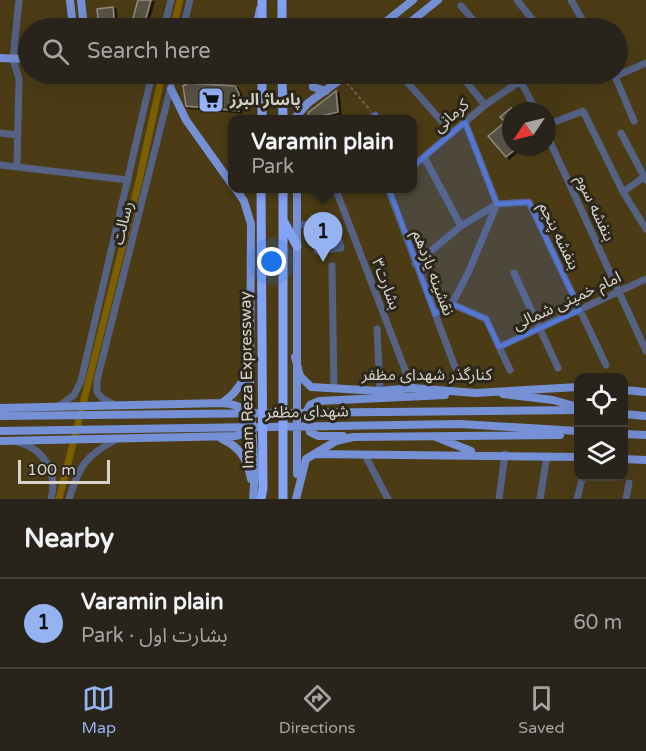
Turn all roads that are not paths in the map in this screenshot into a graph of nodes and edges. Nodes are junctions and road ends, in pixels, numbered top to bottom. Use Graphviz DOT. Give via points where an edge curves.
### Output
graph roads {
  1 [pos="19,0"];
  2 [pos="70,0"];
  3 [pos="81,0"];
  4 [pos="171,0"];
  5 [pos="190,0"];
  6 [pos="262,0"];
  7 [pos="282,0"];
  8 [pos="413,0"];
  9 [pos="438,0"];
  10 [pos="517,0"];
  11 [pos="571,0"];
  12 [pos="461,6"];
  13 [pos="72,18"];
  14 [pos="83,18"];
  15 [pos="166,18"];
  16 [pos="186,18"];
  17 [pos="258,18"];
  18 [pos="262,18"];
  19 [pos="282,18"];
  20 [pos="390,18"];
  21 [pos="416,18"];
  22 [pos="471,18"];
  23 [pos="531,18"];
  24 [pos="581,18"];
  25 [pos="0,58"];
  26 [pos="14,58"];
  27 [pos="18,58"];
  28 [pos="646,63"];
  29 [pos="628,70"];
  30 [pos="18,75"];
  31 [pos="19,84"];
  32 [pos="150,84"];
  33 [pos="172,84"];
  34 [pos="260,84"];
  35 [pos="285,84"];
  36 [pos="313,84"];
  37 [pos="334,84"];
  38 [pos="409,84"];
  39 [pos="468,84"];
  40 [pos="510,84"];
  41 [pos="522,84"];
  42 [pos="619,84"];
  43 [pos="171,89"];
  44 [pos="326,91"];
  45 [pos="532,102"];
  46 [pos="308,104"];
  47 [pos="485,105"];
  48 [pos="262,115"];
  49 [pos="283,115"];
  50 [pos="298,115"];
  51 [pos="304,115"];
  52 [pos="634,121"];
  53 [pos="465,122"];
  54 [pos="556,122"];
  55 [pos="0,133"];
  56 [pos="452,133"];
  57 [pos="621,133"];
  58 [pos="17,135"];
  59 [pos="556,155"];
  60 [pos="424,157"];
  61 [pos="417,163"];
  62 [pos="0,165"];
  63 [pos="17,166"];
  64 [pos="645,178"];
  65 [pos="228,179"];
  66 [pos="128,180"];
  67 [pos="623,192"];
  68 [pos="238,193"];
  69 [pos="261,193"];
  70 [pos="282,193"];
  71 [pos="297,193"];
  72 [pos="337,193"];
  73 [pos="389,193"];
  74 [pos="497,204"];
  75 [pos="283,221"];
  76 [pos="298,225"];
  77 [pos="313,225"];
  78 [pos="461,226"];
  79 [pos="646,229"];
  80 [pos="297,246"];
  81 [pos="415,264"];
  82 [pos="333,266"];
  83 [pos="514,273"];
  84 [pos="646,279"];
  85 [pos="619,292"];
  86 [pos="452,304"];
  87 [pos="580,310"];
  88 [pos="435,314"];
  89 [pos="377,329"];
  90 [pos="539,329"];
  91 [pos="644,339"];
  92 [pos="499,347"];
  93 [pos="646,351"];
  94 [pos="295,357"];
  95 [pos="606,365"];
  96 [pos="455,367"];
  97 [pos="558,368"];
  98 [pos="510,370"];
  99 [pos="250,371"];
  100 [pos="574,387"];
  101 [pos="412,388"];
  102 [pos="334,389"];
  103 [pos="628,390"];
  104 [pos="380,391"];
  105 [pos="646,392"];
  106 [pos="471,393"];
  107 [pos="222,403"];
  108 [pos="115,405"];
  109 [pos="0,408"];
  110 [pos="574,408"];
  111 [pos="574,409"];
  112 [pos="63,410"];
  113 [pos="628,414"];
  114 [pos="0,416"];
  115 [pos="646,416"];
  116 [pos="0,430"];
  117 [pos="574,433"];
  118 [pos="574,433"];
  119 [pos="628,434"];
  120 [pos="646,435"];
  121 [pos="353,436"];
  122 [pos="432,436"];
  123 [pos="219,437"];
  124 [pos="119,438"];
  125 [pos="0,441"];
  126 [pos="12,441"];
  127 [pos="313,454"];
  128 [pos="479,454"];
  129 [pos="505,454"];
  130 [pos="365,455"];
  131 [pos="547,456"];
  132 [pos="574,457"];
  133 [pos="628,459"];
  134 [pos="646,460"];
  135 [pos="582,481"];
  136 [pos="629,483"];
  137 [pos="297,487"];
  138 [pos="256,497"];
  139 [pos="51,499"];
  140 [pos="69,499"];
  141 [pos="283,499"];
  142 [pos="296,499"];
  143 [pos="388,499"];
  144 [pos="499,499"];
  145 [pos="540,499"];
  146 [pos="578,499"];
  147 [pos="626,499"];
  1 -- 26 [label="street"];
  2 -- 13 [label="main road"];
  3 -- 14 [label="main road"];
  4 -- 15 [label="street"];
  5 -- 16 [label="street"];
  6 -- 17 [label="main road"];
  6 -- 18 [label="highway"];
  7 -- 19 [label="highway"];
  8 -- 20 [label="main road"];
  9 -- 21 [label="main road"];
  10 -- 23 [label="street"];
  11 -- 24 [label="street"];
  12 -- 22 [label="street"];
  25 -- 26 [label="main road"];
  26 -- 27 [label="main road"];
  26 -- 30 [label="street"];
  28 -- 29 [label="street, کرمانی"];
  31 -- 58 [label="street"];
  32 -- 66 [label="street, رسالت"];
  33 -- 43 [label="street, رسالت"];
  34 -- 48 [label="highway"];
  35 -- 49 [label="highway"];
  36 -- 44 [label="main road"];
  37 -- 44 [label="main road"];
  38 -- 56 [label="street"];
  39 -- 47 [label="street"];
  40 -- 47 [label="street, کرمانی"];
  41 -- 45 [label="street"];
  42 -- 52 [label="street"];
  43 -- 65 [label="main road" via="186,120"];
  43 -- 108 [label="street, رسالت" via="98,380 97,392"];
  44 -- 46 [label="main road"];
  46 -- 50 [label="main road"];
  46 -- 51 [label="main road"];
  47 -- 53 [label="street, کرمانی"];
  53 -- 56 [label="street, کرمانی"];
  53 -- 74 [label="street"];
  54 -- 67 [label="street" via="583,111"];
  55 -- 58 [label="street"];
  56 -- 60 [label="street, کرمانی"];
  57 -- 64 [label="street"];
  58 -- 63 [label="street"];
  59 -- 85 [label="street, بنفشه سوم"];
  60 -- 61 [label="street, کرمانی"];
  60 -- 78 [label="street"];
  62 -- 63 [label="street, رسالت"];
  63 -- 66 [label="street, رسالت"];
  64 -- 67 [label="street"];
  66 -- 112 [label="street, رسالت" via="81,381"];
  67 -- 79 [label="street"];
  68 -- 99 [label="main road" via="251,225"];
  69 -- 138 [label="highway, Imam Reza Expressway"];
  70 -- 75 [label="highway"];
  71 -- 76 [label="main road"];
  72 -- 101 [label="street, بشارت۳"];
  73 -- 81 [label="street, نقشینه یازدهم"];
  74 -- 78 [label="street"];
  74 -- 86 [label="street"];
  74 -- 87 [label="street, بنفشه پنجم" via="529,202"];
  75 -- 80 [label="highway"];
  75 -- 141 [label="highway"];
  76 -- 77 [label="street"];
  76 -- 80 [label="main road"];
  77 -- 77 [label="street" via="335,223 341,248 317,251"];
  78 -- 81 [label="street"];
  80 -- 94 [label="main road"];
  81 -- 88 [label="street, نقشینه یازدهم"];
  82 -- 102 [label="street"];
  83 -- 90 [label="street"];
  84 -- 85 [label="street, امام خمینی شمالی"];
  85 -- 87 [label="street, امام خمینی شمالی"];
  85 -- 91 [label="street, بنفشه سوم"];
  86 -- 88 [label="street"];
  86 -- 92 [label="street" via="486,319"];
  87 -- 90 [label="street, امام خمینی شمالی"];
  87 -- 95 [label="street"];
  88 -- 96 [label="street, نقشینه یازدهم"];
  89 -- 104 [label="street"];
  90 -- 92 [label="street, امام خمینی شمالی"];
  90 -- 97 [label="street"];
  91 -- 93 [label="street, بنفشه سوم"];
  92 -- 98 [label="street"];
  94 -- 102 [label="main road, کنارگذر شهدای مظفر" via="303,381 311,387"];
  94 -- 137 [label="main road"];
  99 -- 107 [label="main road" via="234,394"];
  99 -- 138 [label="main road"];
  100 -- 106 [label="main road, کنارگذر شهدای مظفر"];
  101 -- 104 [label="main road, کنارگذر شهدای مظفر"];
  101 -- 106 [label="main road, کنارگذر شهدای مظفر"];
  102 -- 104 [label="main road, کنارگذر شهدای مظفر"];
  103 -- 105 [label="main road"];
  106 -- 110 [label="main road" via="514,395"];
  106 -- 121 [label="main road" via="319,401 304,414 310,432 318,436"];
  107 -- 108 [label="main road"];
  107 -- 123 [label="main road" via="244,408 249,427 246,433"];
  108 -- 112 [label="main road"];
  109 -- 112 [label="main road"];
  111 -- 112 [label="main road, شهدای مظفر" via="93,416"];
  112 -- 114 [label="main road, شهدای مظفر"];
  113 -- 115 [label="main road"];
  116 -- 117 [label="main road, شهدای مظفر" via="460,424"];
  118 -- 122 [label="main road"];
  119 -- 120 [label="main road"];
  121 -- 122 [label="main road"];
  121 -- 127 [label="main road"];
  122 -- 128 [label="main road"];
  123 -- 124 [label="main road"];
  123 -- 138 [label="main road" via="238,447 245,457"];
  124 -- 126 [label="main road"];
  124 -- 140 [label="street" via="83,462"];
  125 -- 126 [label="main road"];
  126 -- 139 [label="street" via="38,451 50,467"];
  127 -- 130 [label="main road"];
  127 -- 137 [label="main road" via="306,459"];
  128 -- 129 [label="main road"];
  128 -- 130 [label="main road"];
  129 -- 131 [label="main road"];
  129 -- 144 [label="street"];
  130 -- 143 [label="street"];
  131 -- 132 [label="main road"];
  131 -- 145 [label="street"];
  133 -- 134 [label="main road"];
  135 -- 146 [label="street"];
  136 -- 147 [label="street"];
  137 -- 142 [label="main road"];
}
